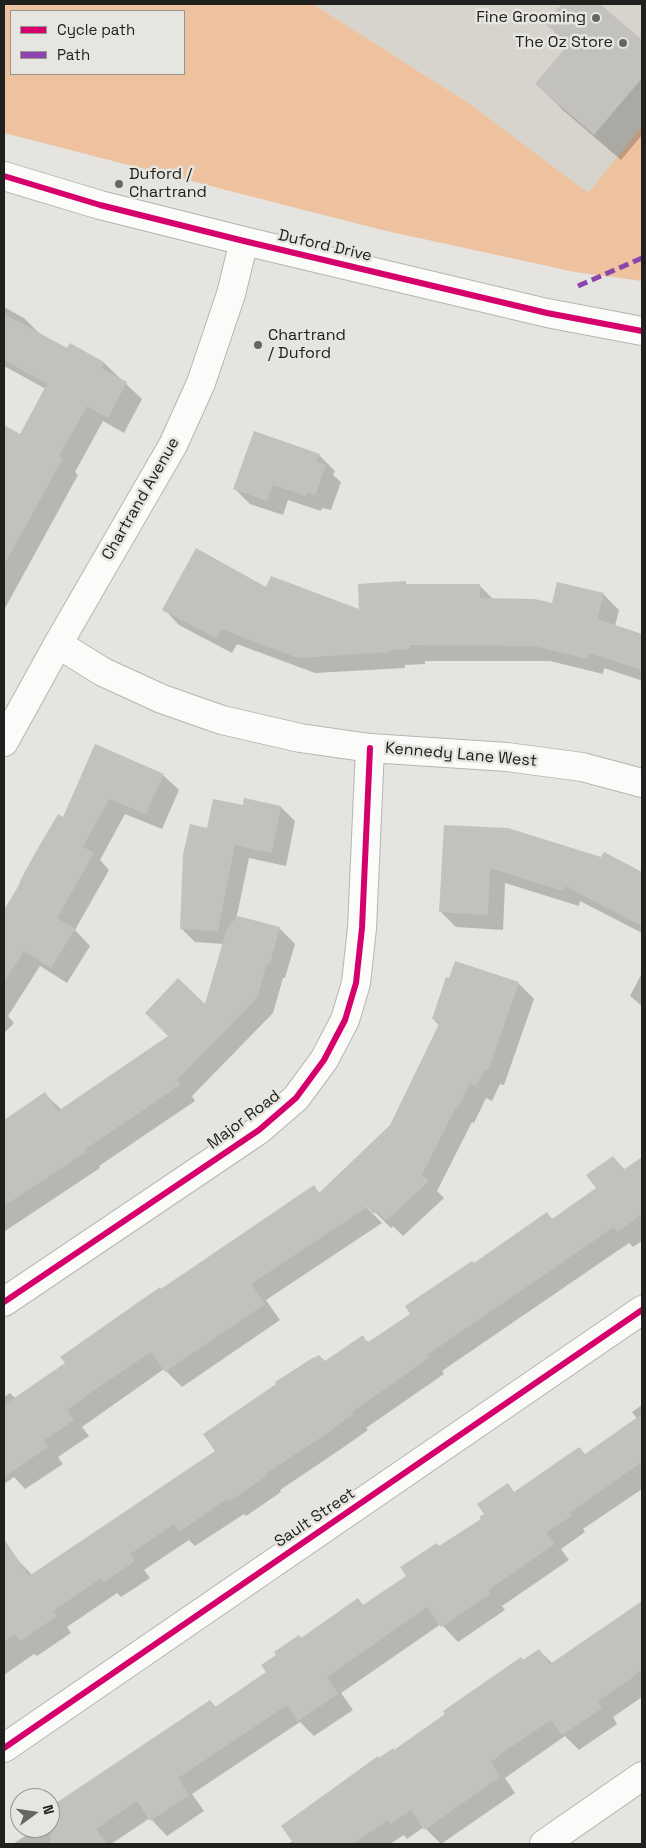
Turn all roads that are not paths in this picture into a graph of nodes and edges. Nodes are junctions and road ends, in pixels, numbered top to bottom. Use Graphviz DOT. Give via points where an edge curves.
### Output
graph roads {
  1 [pos="4,176"];
  2 [pos="244,241"];
  3 [pos="642,331"];
  4 [pos="58,644"];
  5 [pos="4,742"];
  6 [pos="370,748"];
  7 [pos="642,783"];
  8 [pos="4,1302"];
  9 [pos="642,1310"];
  10 [pos="4,1748"];
  11 [pos="642,1776"];
  12 [pos="544,1844"];
  1 -- 2 [label="street, Duford Drive" via="100,205"];
  2 -- 3 [label="street, Duford Drive" via="547,313"];
  2 -- 4 [label="street, Chartrand Avenue" via="231,294 201,384 174,445"];
  4 -- 5 [label="street, Chartrand Avenue"];
  4 -- 6 [label="street, Kennedy Lane West" via="103,672 162,699 222,720 300,738"];
  6 -- 7 [label="street, Kennedy Lane West" via="507,757 582,767"];
  6 -- 8 [label="street, Major Road" via="362,928 356,983 345,1020 324,1060 296,1098 259,1130"];
  9 -- 10 [label="street, Sault Street"];
  11 -- 12 [label="street"];
}
